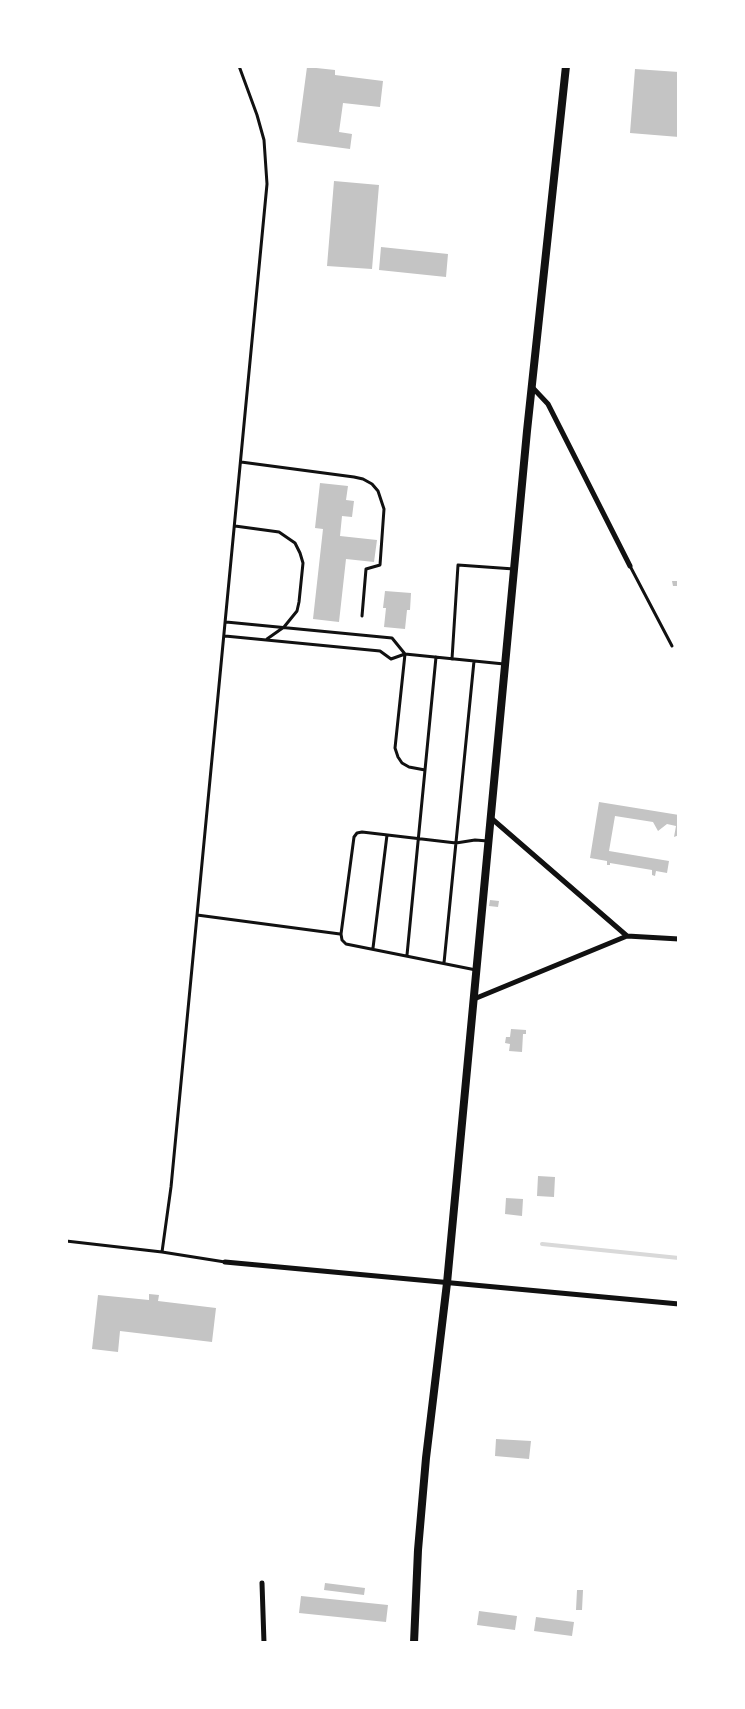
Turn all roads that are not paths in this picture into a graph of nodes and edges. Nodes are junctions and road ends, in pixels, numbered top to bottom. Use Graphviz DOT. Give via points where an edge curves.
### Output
graph roads {
  1 [pos="239,66"];
  2 [pos="566,66"];
  3 [pos="532,387"];
  4 [pos="241,462"];
  5 [pos="235,526"];
  6 [pos="630,566"];
  7 [pos="514,569"];
  8 [pos="362,616"];
  9 [pos="226,622"];
  10 [pos="284,627"];
  11 [pos="225,636"];
  12 [pos="266,640"];
  13 [pos="672,646"];
  14 [pos="405,654"];
  15 [pos="436,657"];
  16 [pos="452,659"];
  17 [pos="474,661"];
  18 [pos="505,664"];
  19 [pos="425,770"];
  20 [pos="491,818"];
  21 [pos="387,835"];
  22 [pos="418,838"];
  23 [pos="488,841"];
  24 [pos="456,843"];
  25 [pos="197,915"];
  26 [pos="340,934"];
  27 [pos="627,936"];
  28 [pos="679,939"];
  29 [pos="373,948"];
  30 [pos="407,955"];
  31 [pos="444,963"];
  32 [pos="476,970"];
  33 [pos="474,999"];
  34 [pos="66,1241"];
  35 [pos="162,1252"];
  36 [pos="224,1262"];
  37 [pos="446,1283"];
  38 [pos="679,1304"];
  39 [pos="262,1583"];
  40 [pos="264,1643"];
  41 [pos="414,1643"];
  1 -- 4 [label="lane" via="264,140 267,184"];
  2 -- 3 [label="street"];
  3 -- 6 [label="street" via="548,404"];
  3 -- 7 [label="street"];
  4 -- 5 [label="lane"];
  4 -- 8 [label="lane" via="354,477 372,484 378,491 384,509 380,565 366,569"];
  5 -- 9 [label="lane"];
  5 -- 10 [label="lane" via="279,532 294,543 300,553 303,563 299,602 297,611"];
  6 -- 13 [label="lane"];
  7 -- 16 [label="lane" via="458,565"];
  7 -- 18 [label="street"];
  9 -- 10 [label="lane"];
  9 -- 11 [label="lane"];
  10 -- 12 [label="lane"];
  10 -- 14 [label="lane" via="392,638"];
  11 -- 12 [label="lane"];
  11 -- 25 [label="lane"];
  12 -- 14 [label="lane" via="380,650 391,659"];
  14 -- 15 [label="lane"];
  14 -- 19 [label="lane" via="395,748 402,763"];
  15 -- 16 [label="lane"];
  15 -- 19 [label="lane"];
  16 -- 17 [label="lane"];
  17 -- 18 [label="lane"];
  17 -- 24 [label="lane"];
  18 -- 20 [label="street"];
  19 -- 22 [label="lane"];
  20 -- 23 [label="street"];
  20 -- 27 [label="street"];
  21 -- 22 [label="lane"];
  21 -- 26 [label="lane" via="362,832 354,837"];
  21 -- 29 [label="lane"];
  22 -- 24 [label="lane"];
  22 -- 30 [label="lane"];
  23 -- 24 [label="lane"];
  23 -- 32 [label="street"];
  24 -- 31 [label="lane"];
  25 -- 26 [label="lane"];
  25 -- 35 [label="lane"];
  26 -- 29 [label="lane" via="346,944"];
  27 -- 28 [label="street"];
  27 -- 33 [label="street"];
  29 -- 30 [label="lane"];
  30 -- 31 [label="lane"];
  31 -- 32 [label="lane"];
  32 -- 33 [label="street"];
  33 -- 37 [label="street"];
  34 -- 35 [label="lane"];
  35 -- 36 [label="lane"];
  36 -- 37 [label="street"];
  37 -- 38 [label="street"];
  37 -- 41 [label="street" via="426,1458"];
  39 -- 40 [label="street"];
}
